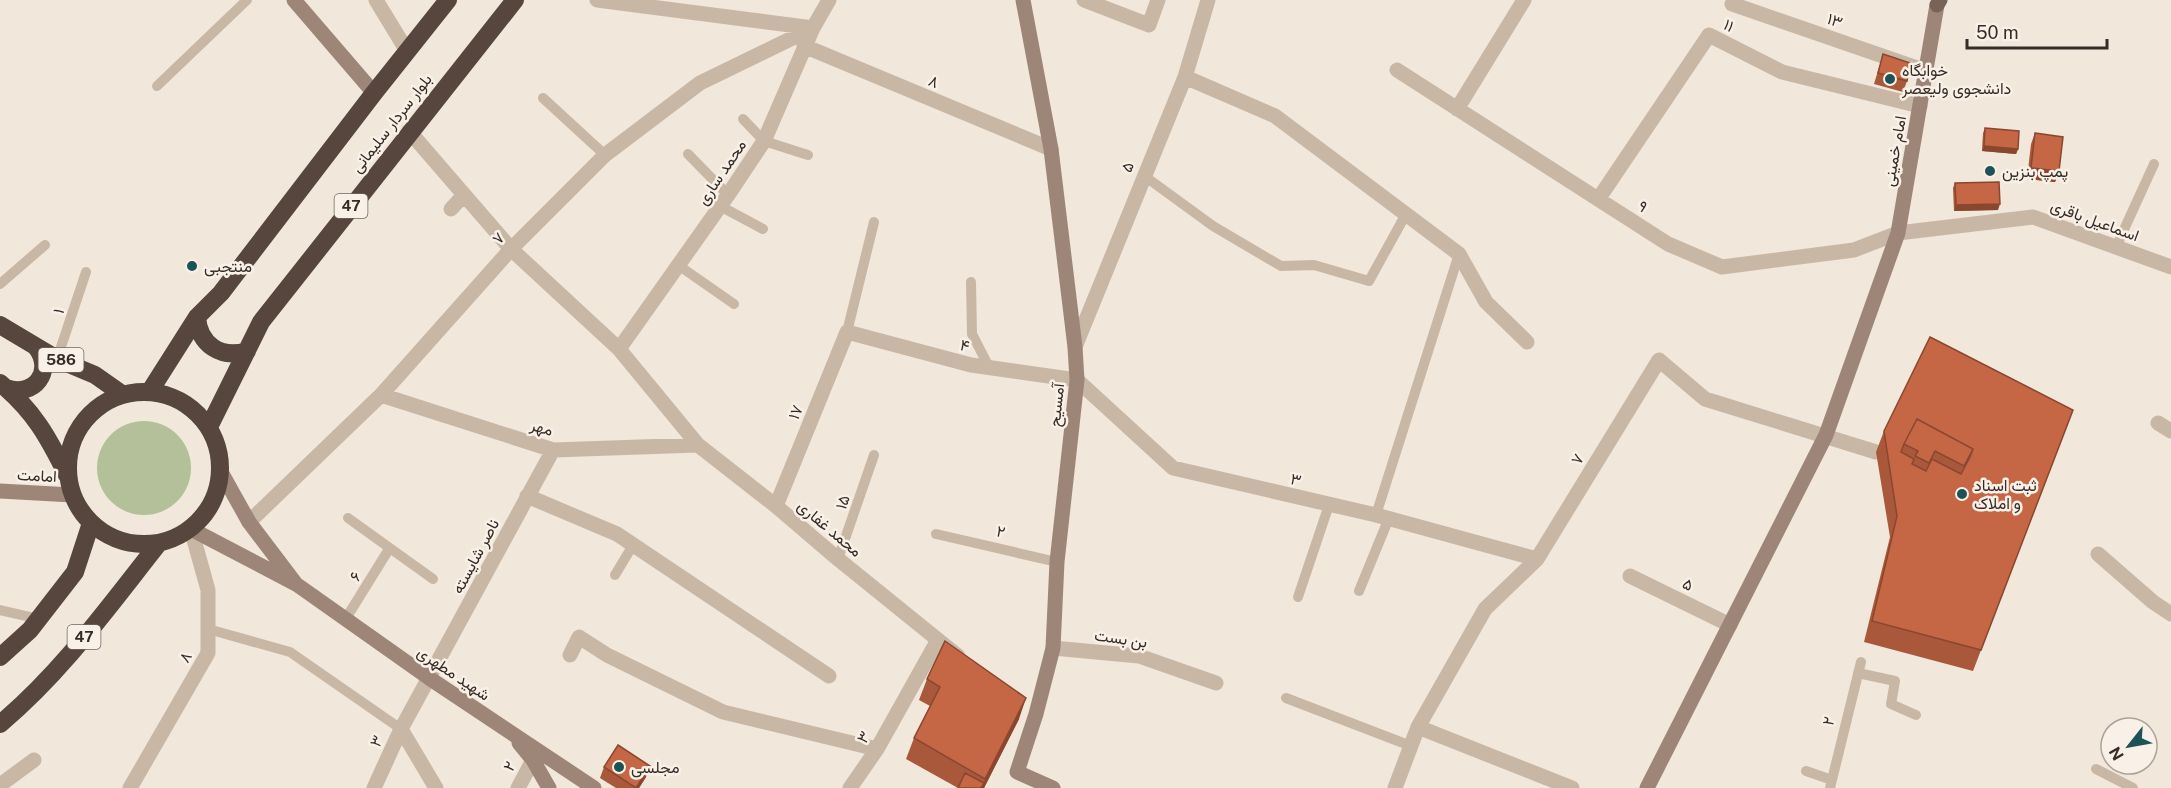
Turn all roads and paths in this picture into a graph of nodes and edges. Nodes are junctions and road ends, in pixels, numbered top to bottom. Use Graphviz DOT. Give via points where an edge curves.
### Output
graph roads {
  1 [pos="247,0"];
  2 [pos="294,0"];
  3 [pos="376,0"];
  4 [pos="448,0"];
  5 [pos="515,0"];
  6 [pos="597,0"];
  7 [pos="829,0"];
  8 [pos="1084,0"];
  9 [pos="1158,0"];
  10 [pos="1208,0"];
  11 [pos="1524,0"];
  12 [pos="1021,1"];
  13 [pos="1938,2"];
  14 [pos="1732,4"];
  15 [pos="813,28"];
  16 [pos="804,46"];
  17 [pos="407,51"];
  18 [pos="1397,70"];
  19 [pos="1926,70"];
  20 [pos="1185,77"];
  21 [pos="157,86"];
  22 [pos="374,93"];
  23 [pos="543,98"];
  24 [pos="1920,106"];
  25 [pos="1457,109"];
  26 [pos="743,119"];
  27 [pos="409,132"];
  28 [pos="764,141"];
  29 [pos="1051,149"];
  30 [pos="688,154"];
  31 [pos="605,155"];
  32 [pos="808,155"];
  33 [pos="2154,164"];
  34 [pos="1143,175"];
  35 [pos="464,195"];
  36 [pos="1599,198"];
  37 [pos="724,201"];
  38 [pos="451,209"];
  39 [pos="1406,214"];
  40 [pos="874,222"];
  41 [pos="763,229"];
  42 [pos="1898,233"];
  43 [pos="45,245"];
  44 [pos="2116,247"];
  45 [pos="511,249"];
  46 [pos="1459,254"];
  47 [pos="678,265"];
  48 [pos="2171,267"];
  49 [pos="86,272"];
  50 [pos="971,282"];
  51 [pos="0,284"];
  52 [pos="734,304"];
  53 [pos="197,317"];
  54 [pos="0,325"];
  55 [pos="847,332"];
  56 [pos="1527,342"];
  57 [pos="36,347"];
  58 [pos="1075,347"];
  59 [pos="619,349"];
  60 [pos="247,351"];
  61 [pos="57,359"];
  62 [pos="989,367"];
  63 [pos="1077,380"];
  64 [pos="3,386"];
  65 [pos="150,391"];
  66 [pos="122,394"];
  67 [pos="381,395"];
  68 [pos="209,427"];
  69 [pos="1826,435"];
  70 [pos="699,445"];
  71 [pos="552,450"];
  72 [pos="1876,452"];
  73 [pos="874,455"];
  74 [pos="221,472"];
  75 [pos="70,486"];
  76 [pos="0,491"];
  77 [pos="527,496"];
  78 [pos="1329,505"];
  79 [pos="776,506"];
  80 [pos="1383,516"];
  81 [pos="348,519"];
  82 [pos="249,522"];
  83 [pos="92,523"];
  84 [pos="192,529"];
  85 [pos="936,534"];
  86 [pos="159,543"];
  87 [pos="633,544"];
  88 [pos="389,549"];
  89 [pos="2098,554"];
  90 [pos="838,559"];
  91 [pos="1537,559"];
  92 [pos="1057,562"];
  93 [pos="615,575"];
  94 [pos="1630,576"];
  95 [pos="433,579"];
  96 [pos="296,584"];
  97 [pos="1359,591"];
  98 [pos="1298,597"];
  99 [pos="0,610"];
  100 [pos="2171,614"];
  101 [pos="39,619"];
  102 [pos="345,620"];
  103 [pos="1730,625"];
  104 [pos="208,628"];
  105 [pos="938,640"];
  106 [pos="1053,648"];
  107 [pos="570,655"];
  108 [pos="0,657"];
  109 [pos="974,667"];
  110 [pos="829,676"];
  111 [pos="429,678"];
  112 [pos="1216,683"];
  113 [pos="1286,698"];
  114 [pos="1916,715"];
  115 [pos="0,724"];
  116 [pos="1418,727"];
  117 [pos="401,729"];
  118 [pos="509,732"];
  119 [pos="1411,746"];
  120 [pos="877,749"];
  121 [pos="34,760"];
  122 [pos="533,760"];
  123 [pos="2096,769"];
  124 [pos="1806,771"];
  125 [pos="1831,784"];
  126 [pos="0,785"];
  127 [pos="130,788"];
  128 [pos="374,788"];
  129 [pos="436,788"];
  130 [pos="518,788"];
  131 [pos="549,788"];
  132 [pos="594,788"];
  133 [pos="850,788"];
  134 [pos="1053,788"];
  135 [pos="1395,788"];
  136 [pos="1572,788"];
  137 [pos="1647,788"];
  138 [pos="2133,788"];
  1 -- 21 [label="lane"];
  2 -- 22 [label="main road"];
  3 -- 17 [label="street"];
  4 -- 17 [label="highway, بلوار سردار سلیمانی"];
  5 -- 27 [label="highway, بلوار سردار سلیمانی / 47"];
  6 -- 15 [label="street"];
  7 -- 15 [label="street, محمد ساری"];
  8 -- 9 [label="street" via="1149,25"];
  10 -- 20 [label="street, ۵"];
  11 -- 25 [label="street"];
  12 -- 29 [label="main road, آمسیح"];
  13 -- 19 [label="main road, امام خمینی"];
  14 -- 19 [label="street, ۱۳"];
  15 -- 16 [label="street, محمد ساری"];
  15 -- 31 [label="street, ۷" via="700,83"];
  16 -- 28 [label="street, محمد ساری"];
  16 -- 29 [label="street, ۸"];
  17 -- 22 [label="highway, بلوار سردار سلیمانی"];
  18 -- 25 [label="street, ۹"];
  19 -- 24 [label="main road, امام خمینی"];
  20 -- 34 [label="street, ۵"];
  20 -- 39 [label="street" via="1275,116"];
  22 -- 53 [label="highway, بلوار سردار سلیمانی" via="221,293"];
  23 -- 31 [label="lane"];
  24 -- 36 [label="street, ۱۱" via="1782,72 1709,35"];
  24 -- 42 [label="main road, امام خمینی"];
  25 -- 36 [label="street, ۹"];
  26 -- 28 [label="lane"];
  27 -- 35 [label="street, محمد غفاری"];
  27 -- 60 [label="highway, بلوار سردار سلیمانی / 47" via="261,322"];
  28 -- 32 [label="lane"];
  28 -- 37 [label="street, محمد ساری"];
  29 -- 58 [label="main road, آمسیح"];
  30 -- 37 [label="lane"];
  31 -- 45 [label="street, ۷"];
  33 -- 44 [label="lane"];
  34 -- 39 [label="lane" via="1213,226 1281,266 1314,265 1369,281"];
  34 -- 58 [label="street, ۵"];
  35 -- 38 [label="street"];
  35 -- 45 [label="street, محمد غفاری"];
  36 -- 42 [label="street, ۹" via="1668,244 1722,267 1854,250"];
  37 -- 41 [label="lane"];
  37 -- 47 [label="street, محمد ساری"];
  39 -- 46 [label="street"];
  40 -- 55 [label="lane"];
  42 -- 44 [label="street, اسماعیل باقری" via="2033,217"];
  42 -- 69 [label="main road, امام خمینی"];
  43 -- 51 [label="lane"];
  44 -- 48 [label="street, اسماعیل باقری"];
  45 -- 59 [label="street, محمد غفاری"];
  45 -- 67 [label="street, ۷"];
  46 -- 56 [label="street" via="1486,302"];
  46 -- 80 [label="lane"];
  47 -- 52 [label="lane"];
  47 -- 59 [label="street, محمد ساری"];
  49 -- 61 [label="lane, ۱"];
  50 -- 62 [label="lane" via="972,334"];
  53 -- 60 [label="highway" via="201,335 213,348 230,354"];
  53 -- 65 [label="highway, بلوار سردار سلیمانی"];
  54 -- 57 [label="highway, 586"];
  55 -- 62 [label="street, ۴"];
  55 -- 79 [label="street, ۱۷"];
  57 -- 61 [label="highway, 586"];
  57 -- 64 [label="highway" via="43,372 35,384 21,391"];
  58 -- 63 [label="main road, آمسیح"];
  59 -- 70 [label="street, محمد غفاری"];
  60 -- 68 [label="highway, بلوار سردار سلیمانی / 47"];
  61 -- 66 [label="highway, 586" via="95,375"];
  62 -- 63 [label="street, ۴"];
  63 -- 78 [label="street, ۳" via="1173,468"];
  63 -- 92 [label="main road, آمسیح"];
  64 -- 75 [label="highway" via="21,401 47,436"];
  65 -- 66 [label="highway, 47"];
  65 -- 68 [label="highway, 47" via="173,396 194,409"];
  66 -- 75 [label="highway, 47" via="88,416 75,434 69,455"];
  67 -- 71 [label="street, مهر"];
  67 -- 82 [label="street, ۷"];
  68 -- 74 [label="highway, 47" via="219,449"];
  69 -- 72 [label="street"];
  69 -- 91 [label="street, ۷" via="1705,399 1659,360"];
  69 -- 103 [label="main road, امام خمینی"];
  70 -- 71 [label="street, مهر"];
  70 -- 79 [label="street, محمد غفاری"];
  71 -- 77 [label="street, ناصر شایسته"];
  73 -- 90 [label="lane, ۱۵"];
  74 -- 82 [label="main road"];
  74 -- 84 [label="highway, 47" via="216,496"];
  75 -- 76 [label="main road, امامت"];
  75 -- 83 [label="highway, 47" via="80,510"];
  77 -- 87 [label="street"];
  77 -- 111 [label="street, ناصر شایسته"];
  78 -- 80 [label="street, ۳"];
  78 -- 98 [label="lane"];
  79 -- 90 [label="street, محمد غفاری"];
  80 -- 91 [label="street, ۳"];
  80 -- 97 [label="lane"];
  81 -- 88 [label="lane"];
  82 -- 96 [label="main road"];
  83 -- 86 [label="highway, 47" via="123,541"];
  83 -- 101 [label="highway" via="75,572"];
  84 -- 86 [label="highway, 47"];
  84 -- 96 [label="main road"];
  84 -- 104 [label="street, ۸" via="208,590"];
  85 -- 92 [label="lane, ۲"];
  86 -- 115 [label="highway, 47" via="65,660"];
  87 -- 93 [label="lane"];
  87 -- 110 [label="street"];
  88 -- 95 [label="lane"];
  88 -- 102 [label="lane, ۶"];
  89 -- 100 [label="street"];
  90 -- 105 [label="street, محمد غفاری"];
  91 -- 116 [label="street, ۷" via="1485,609"];
  92 -- 106 [label="main road, آمسیح"];
  94 -- 103 [label="street, ۵"];
  96 -- 102 [label="main road, شهید مطهری"];
  99 -- 101 [label="lane"];
  101 -- 108 [label="highway"];
  102 -- 111 [label="main road, شهید مطهری"];
  103 -- 137 [label="main road, امام خمینی"];
  104 -- 117 [label="lane" via="290,652"];
  104 -- 127 [label="street, ۸" via="208,653"];
  105 -- 109 [label="street, محمد غفاری"];
  105 -- 120 [label="street, ۳"];
  106 -- 112 [label="street, بن بست" via="1139,656"];
  106 -- 134 [label="main road, آمسیح" via="1017,772"];
  107 -- 120 [label="street" via="579,637 607,656 723,712"];
  111 -- 117 [label="street, ۳"];
  111 -- 118 [label="main road, شهید مطهری"];
  113 -- 119 [label="lane"];
  114 -- 125 [label="lane, ۲" via="1891,704 1894,681 1860,668"];
  116 -- 119 [label="street, ۷"];
  116 -- 136 [label="street"];
  117 -- 128 [label="street, ۳"];
  117 -- 129 [label="street"];
  118 -- 122 [label="main road"];
  118 -- 132 [label="main road, شهید مطهری"];
  119 -- 135 [label="street, ۷"];
  120 -- 133 [label="street, ۳"];
  121 -- 126 [label="street"];
  122 -- 130 [label="street, ۲"];
  122 -- 131 [label="main road"];
  123 -- 138 [label="lane"];
  124 -- 125 [label="lane"];
}
